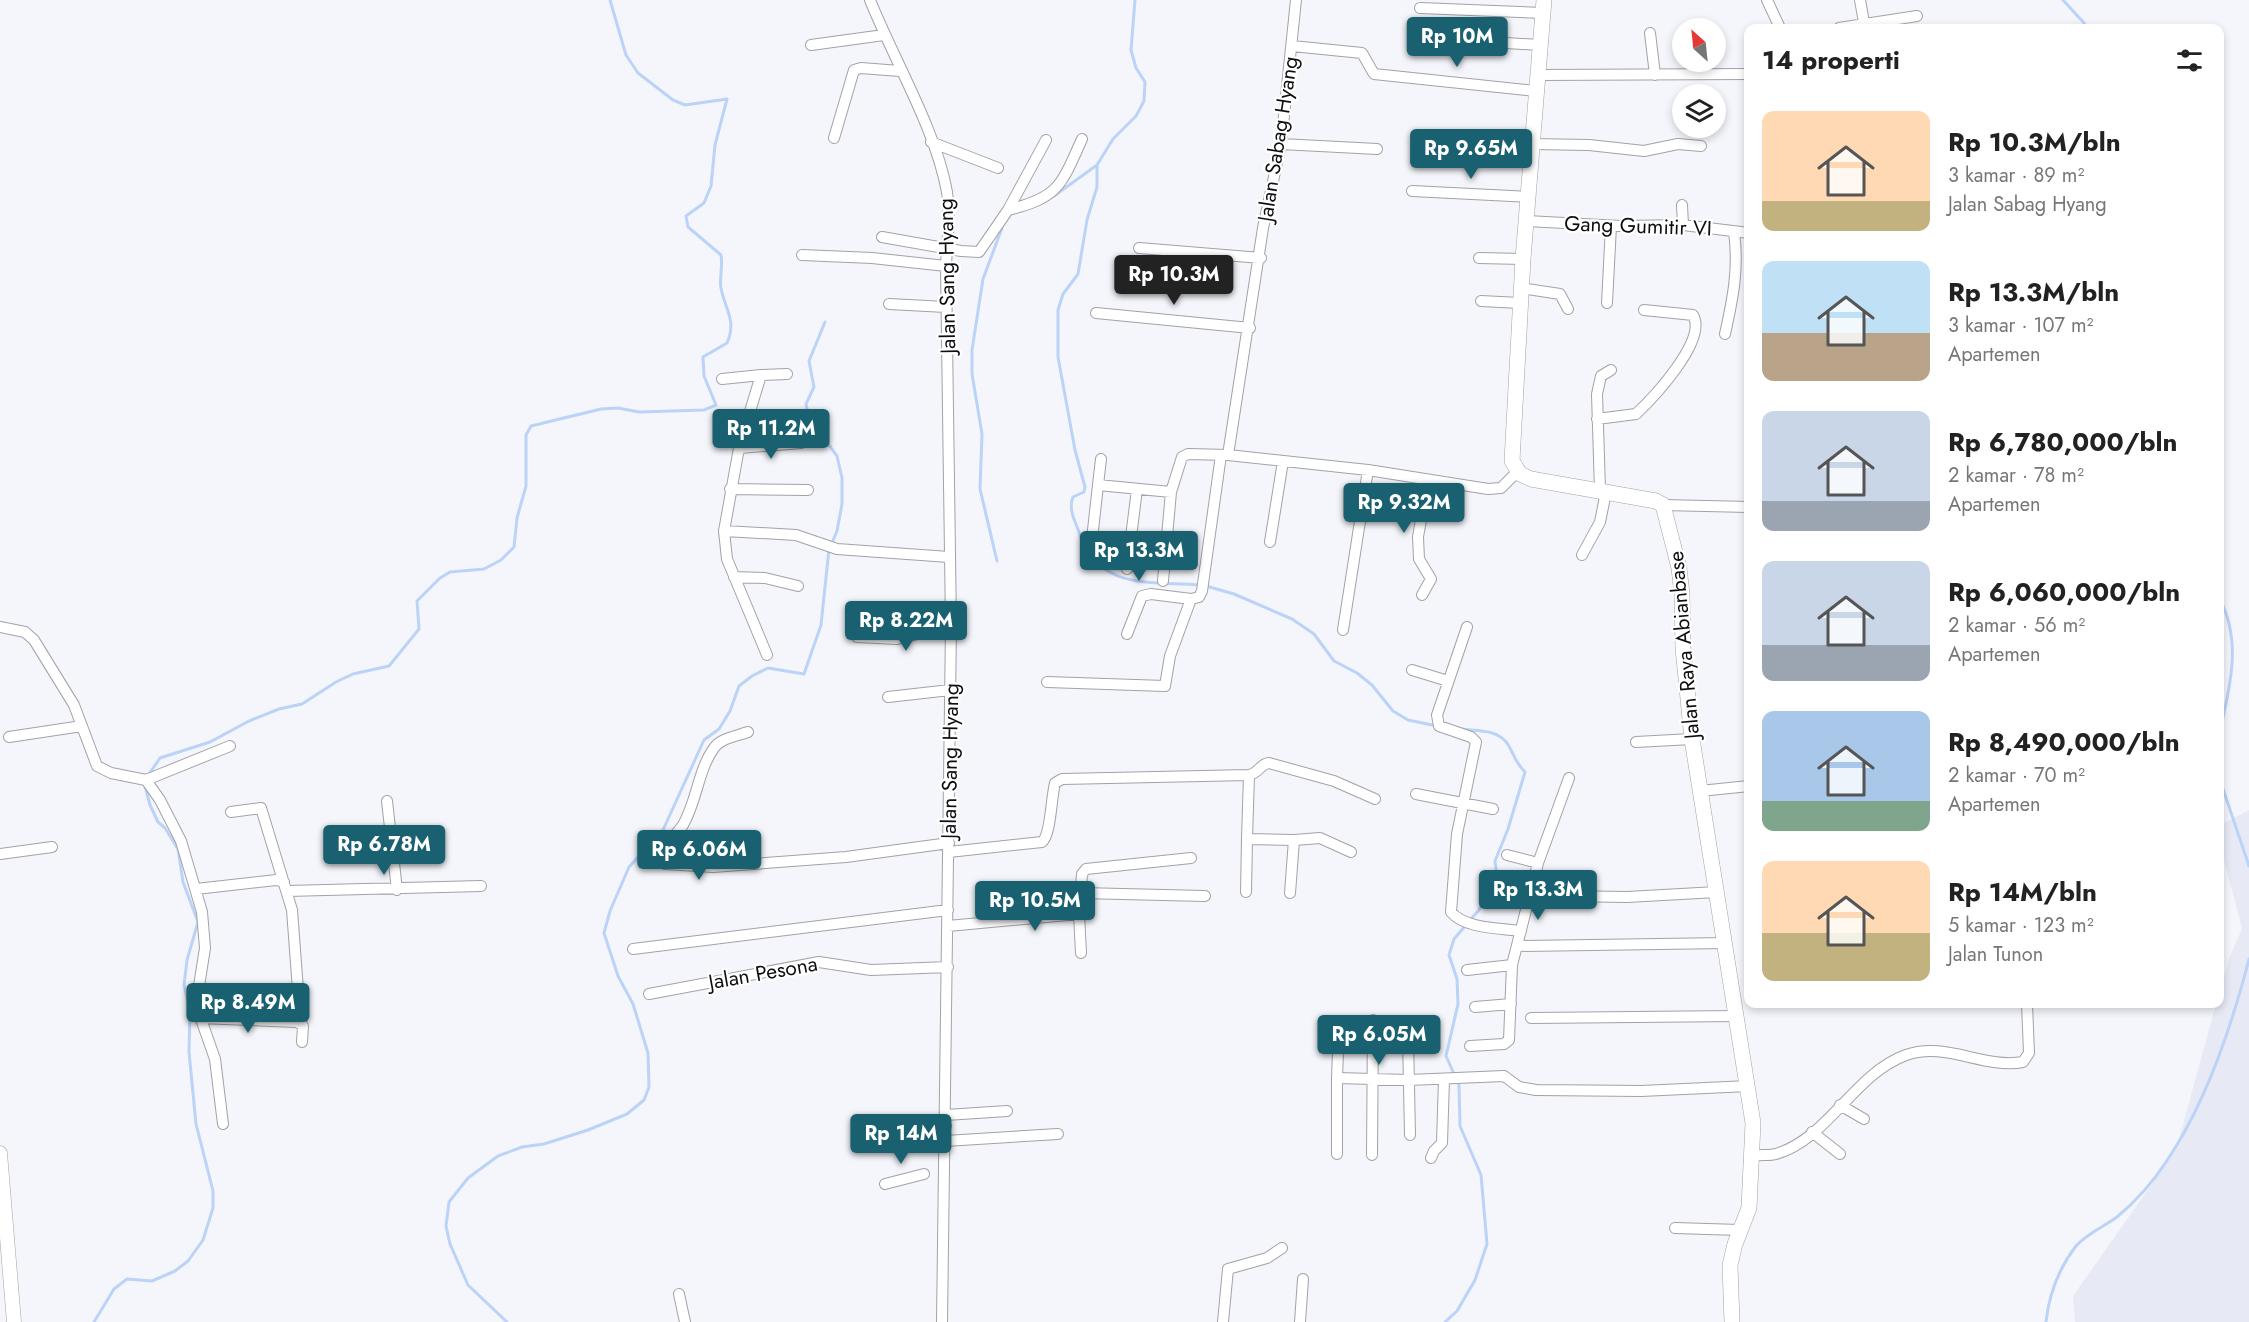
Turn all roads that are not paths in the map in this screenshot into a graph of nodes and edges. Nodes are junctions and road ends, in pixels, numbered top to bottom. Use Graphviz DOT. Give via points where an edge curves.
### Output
graph roads {
  1 [pos="870,0"];
  2 [pos="1296,0"];
  3 [pos="1767,0"];
  4 [pos="1860,0"];
  5 [pos="1543,7"];
  6 [pos="1420,8"];
  7 [pos="1917,16"];
  8 [pos="1778,24"];
  9 [pos="1865,24"];
  10 [pos="1871,24"];
  11 [pos="1650,33"];
  12 [pos="884,35"];
  13 [pos="1474,40"];
  14 [pos="811,45"];
  15 [pos="1540,45"];
  16 [pos="1292,46"];
  17 [pos="900,71"];
  18 [pos="1744,74"];
  19 [pos="1537,75"];
  20 [pos="1655,75"];
  21 [pos="1536,91"];
  22 [pos="834,138"];
  23 [pos="1046,140"];
  24 [pos="1082,140"];
  25 [pos="931,141"];
  26 [pos="1281,144"];
  27 [pos="1701,146"];
  28 [pos="1377,149"];
  29 [pos="1448,151"];
  30 [pos="1532,151"];
  31 [pos="998,168"];
  32 [pos="1412,191"];
  33 [pos="1529,197"];
  34 [pos="1682,206"];
  35 [pos="1008,210"];
  36 [pos="1527,221"];
  37 [pos="1683,225"];
  38 [pos="1611,226"];
  39 [pos="1734,232"];
  40 [pos="1744,233"];
  41 [pos="882,237"];
  42 [pos="946,248"];
  43 [pos="1139,248"];
  44 [pos="802,255"];
  45 [pos="1261,258"];
  46 [pos="1479,258"];
  47 [pos="1523,259"];
  48 [pos="946,266"];
  49 [pos="1521,296"];
  50 [pos="1481,301"];
  51 [pos="1607,303"];
  52 [pos="889,304"];
  53 [pos="946,307"];
  54 [pos="1568,309"];
  55 [pos="1644,310"];
  56 [pos="1096,313"];
  57 [pos="1250,328"];
  58 [pos="1725,334"];
  59 [pos="1611,370"];
  60 [pos="787,374"];
  61 [pos="761,375"];
  62 [pos="722,379"];
  63 [pos="1597,418"];
  64 [pos="801,443"];
  65 [pos="739,448"];
  66 [pos="1224,455"];
  67 [pos="1101,459"];
  68 [pos="1283,461"];
  69 [pos="1368,470"];
  70 [pos="1517,471"];
  71 [pos="1428,480"];
  72 [pos="1098,485"];
  73 [pos="730,489"];
  74 [pos="1137,489"];
  75 [pos="808,490"];
  76 [pos="1603,491"];
  77 [pos="1171,492"];
  78 [pos="1663,505"];
  79 [pos="1744,507"];
  80 [pos="724,531"];
  81 [pos="1092,539"];
  82 [pos="1270,542"];
  83 [pos="1582,555"];
  84 [pos="949,557"];
  85 [pos="1127,569"];
  86 [pos="734,577"];
  87 [pos="1162,581"];
  88 [pos="798,586"];
  89 [pos="1422,595"];
  90 [pos="1191,599"];
  91 [pos="951,626"];
  92 [pos="0,627"];
  93 [pos="1467,627"];
  94 [pos="1343,630"];
  95 [pos="1127,634"];
  96 [pos="857,637"];
  97 [pos="767,655"];
  98 [pos="1412,670"];
  99 [pos="1448,681"];
  100 [pos="1047,682"];
  101 [pos="950,690"];
  102 [pos="888,697"];
  103 [pos="82,726"];
  104 [pos="748,732"];
  105 [pos="9,737"];
  106 [pos="1692,739"];
  107 [pos="1636,742"];
  108 [pos="230,746"];
  109 [pos="1249,775"];
  110 [pos="1569,778"];
  111 [pos="146,780"];
  112 [pos="1744,787"];
  113 [pos="1700,791"];
  114 [pos="1416,794"];
  115 [pos="1375,799"];
  116 [pos="387,801"];
  117 [pos="1465,803"];
  118 [pos="1493,809"];
  119 [pos="231,812"];
  120 [pos="1247,839"];
  121 [pos="1294,840"];
  122 [pos="52,847"];
  123 [pos="949,847"];
  124 [pos="1351,852"];
  125 [pos="0,854"];
  126 [pos="1507,855"];
  127 [pos="1191,858"];
  128 [pos="1538,863"];
  129 [pos="481,886"];
  130 [pos="286,887"];
  131 [pos="1508,888"];
  132 [pos="196,889"];
  133 [pos="397,890"];
  134 [pos="1246,892"];
  135 [pos="1530,892"];
  136 [pos="1717,892"];
  137 [pos="1082,893"];
  138 [pos="1290,893"];
  139 [pos="1205,896"];
  140 [pos="1560,896"];
  141 [pos="948,910"];
  142 [pos="1079,914"];
  143 [pos="948,927"];
  144 [pos="1521,931"];
  145 [pos="1726,942"];
  146 [pos="1517,946"];
  147 [pos="633,949"];
  148 [pos="1081,953"];
  149 [pos="1512,965"];
  150 [pos="948,967"];
  151 [pos="1467,970"];
  152 [pos="298,990"];
  153 [pos="649,993"];
  154 [pos="1511,1004"];
  155 [pos="1475,1007"];
  156 [pos="2027,1008"];
  157 [pos="1738,1016"];
  158 [pos="199,1018"];
  159 [pos="1531,1018"];
  160 [pos="1374,1020"];
  161 [pos="1339,1024"];
  162 [pos="1408,1037"];
  163 [pos="302,1042"];
  164 [pos="1470,1046"];
  165 [pos="1337,1078"];
  166 [pos="1446,1079"];
  167 [pos="1373,1080"];
  168 [pos="1409,1080"];
  169 [pos="1749,1086"];
  170 [pos="1840,1105"];
  171 [pos="1007,1111"];
  172 [pos="946,1114"];
  173 [pos="1864,1119"];
  174 [pos="223,1124"];
  175 [pos="946,1126"];
  176 [pos="1812,1132"];
  177 [pos="877,1134"];
  178 [pos="1058,1134"];
  179 [pos="1410,1135"];
  180 [pos="945,1141"];
  181 [pos="0,1153"];
  182 [pos="1336,1154"];
  183 [pos="1840,1154"];
  184 [pos="1372,1155"];
  185 [pos="1753,1156"];
  186 [pos="1431,1158"];
  187 [pos="924,1174"];
  188 [pos="885,1184"];
  189 [pos="1675,1228"];
  190 [pos="1740,1230"];
  191 [pos="1282,1248"];
  192 [pos="1303,1279"];
  193 [pos="679,1294"];
  194 [pos="14,1322"];
  195 [pos="685,1322"];
  196 [pos="942,1322"];
  197 [pos="1223,1322"];
  198 [pos="1300,1322"];
  199 [pos="1732,1322"];
  1 -- 12 [label="street, Jalan Sang Hyang"];
  2 -- 16 [label="street, Jalan Sabag Hyang"];
  3 -- 8 [label="street"];
  4 -- 9 [label="street"];
  5 -- 6 [label="street"];
  5 -- 15 [label="main road"];
  7 -- 10 [label="street"];
  11 -- 20 [label="street"];
  12 -- 14 [label="street"];
  12 -- 17 [label="street, Jalan Sang Hyang"];
  13 -- 15 [label="street"];
  15 -- 19 [label="main road"];
  16 -- 21 [label="street" via="1362,53 1374,74"];
  16 -- 26 [label="street, Jalan Sabag Hyang"];
  17 -- 22 [label="street" via="854,70"];
  17 -- 25 [label="street, Jalan Sang Hyang"];
  18 -- 20 [label="street"];
  19 -- 20 [label="street"];
  19 -- 21 [label="main road"];
  21 -- 30 [label="main road"];
  23 -- 35 [label="street"];
  24 -- 35 [label="street" via="1061,185 1034,204"];
  25 -- 31 [label="street"];
  25 -- 42 [label="street, Jalan Sang Hyang" via="948,200"];
  26 -- 28 [label="street"];
  26 -- 45 [label="street, Jalan Sabag Hyang" via="1263,228"];
  27 -- 30 [label="street" via="1678,144 1644,151 1589,145"];
  29 -- 30 [label="street"];
  30 -- 33 [label="main road"];
  32 -- 33 [label="street"];
  33 -- 36 [label="main road"];
  34 -- 37 [label="street"];
  35 -- 42 [label="street" via="979,252"];
  36 -- 38 [label="street, Gang Gumitir VI"];
  36 -- 47 [label="main road"];
  37 -- 38 [label="street, Gang Gumitir VI"];
  37 -- 39 [label="street, Gang Gumitir VI"];
  38 -- 51 [label="street"];
  39 -- 40 [label="street, Gang Gumitir VI"];
  39 -- 58 [label="street" via="1738,262"];
  41 -- 42 [label="street"];
  42 -- 48 [label="street, Jalan Sang Hyang"];
  43 -- 45 [label="street"];
  44 -- 48 [label="street"];
  45 -- 57 [label="street, Jalan Sabag Hyang"];
  46 -- 47 [label="street"];
  47 -- 49 [label="main road"];
  48 -- 53 [label="street, Jalan Sang Hyang"];
  49 -- 50 [label="street"];
  49 -- 54 [label="street" via="1560,294"];
  49 -- 70 [label="main road" via="1512,443 1512,461"];
  52 -- 53 [label="street"];
  53 -- 84 [label="street, Jalan Sang Hyang" via="950,383"];
  55 -- 63 [label="street" via="1693,315 1696,321 1690,345 1672,375 1636,414"];
  56 -- 57 [label="street"];
  57 -- 66 [label="street, Jalan Sabag Hyang"];
  59 -- 63 [label="street" via="1601,376 1598,384"];
  60 -- 61 [label="street"];
  61 -- 62 [label="street"];
  61 -- 65 [label="street"];
  63 -- 76 [label="street"];
  64 -- 65 [label="street"];
  65 -- 73 [label="street"];
  66 -- 68 [label="street"];
  66 -- 77 [label="street" via="1184,455"];
  66 -- 90 [label="street, Jalan Sabag Hyang" via="1202,591 1199,597"];
  67 -- 72 [label="street"];
  68 -- 69 [label="street"];
  68 -- 82 [label="street"];
  69 -- 71 [label="street"];
  69 -- 94 [label="street"];
  70 -- 71 [label="street" via="1498,489"];
  70 -- 76 [label="main road" via="1531,479"];
  71 -- 89 [label="street" via="1418,537 1419,559 1431,579"];
  72 -- 74 [label="street"];
  72 -- 81 [label="street"];
  73 -- 75 [label="street"];
  73 -- 80 [label="street"];
  74 -- 77 [label="street"];
  74 -- 85 [label="street"];
  76 -- 78 [label="main road"];
  76 -- 83 [label="street" via="1600,522"];
  77 -- 87 [label="street"];
  78 -- 79 [label="street"];
  78 -- 106 [label="main road, Jalan Raya Abianbase" via="1674,539 1682,594"];
  80 -- 84 [label="street" via="796,535 837,549"];
  80 -- 86 [label="street" via="724,550"];
  84 -- 91 [label="street, Jalan Sang Hyang"];
  86 -- 88 [label="street" via="765,578"];
  86 -- 97 [label="street"];
  90 -- 95 [label="street" via="1145,595"];
  90 -- 100 [label="street, Jalan Sabag Hyang" via="1170,656 1166,686"];
  91 -- 96 [label="street" via="897,639"];
  91 -- 101 [label="street, Jalan Sang Hyang"];
  92 -- 103 [label="street" via="25,632 34,640 74,705"];
  93 -- 99 [label="street"];
  98 -- 99 [label="street"];
  99 -- 117 [label="street" via="1437,715 1439,726 1476,742"];
  101 -- 102 [label="street"];
  101 -- 123 [label="street, Jalan Sang Hyang"];
  103 -- 105 [label="street"];
  103 -- 111 [label="street" via="100,770"];
  104 -- 123 [label="street" via="715,746 702,769 682,826 662,852 665,864 713,867"];
  106 -- 107 [label="street"];
  106 -- 113 [label="main road, Jalan Raya Abianbase"];
  108 -- 111 [label="street"];
  109 -- 115 [label="street" via="1269,763 1334,781"];
  109 -- 120 [label="street"];
  109 -- 123 [label="street" via="1062,779 1055,783 1049,805 1049,833 1042,842"];
  110 -- 128 [label="street"];
  111 -- 132 [label="street" via="181,841"];
  112 -- 113 [label="street"];
  113 -- 136 [label="main road, Jalan Raya Abianbase"];
  114 -- 117 [label="street"];
  116 -- 133 [label="street"];
  117 -- 118 [label="street"];
  117 -- 144 [label="street" via="1457,834 1453,915 1470,923"];
  119 -- 130 [label="street" via="261,808"];
  120 -- 121 [label="street"];
  120 -- 134 [label="street"];
  121 -- 124 [label="street" via="1320,838"];
  121 -- 138 [label="street"];
  122 -- 125 [label="street"];
  123 -- 141 [label="street, Jalan Sang Hyang"];
  126 -- 128 [label="street"];
  127 -- 137 [label="street" via="1086,869 1082,874"];
  128 -- 135 [label="street"];
  129 -- 133 [label="street"];
  130 -- 132 [label="street" via="276,880"];
  130 -- 133 [label="street"];
  130 -- 152 [label="street" via="292,910"];
  131 -- 135 [label="street"];
  132 -- 158 [label="street" via="205,948 195,996"];
  135 -- 144 [label="street"];
  136 -- 140 [label="street"];
  136 -- 145 [label="main road, Jalan Raya Abianbase"];
  137 -- 139 [label="street"];
  137 -- 142 [label="street"];
  141 -- 143 [label="street, Jalan Sang Hyang"];
  141 -- 147 [label="street"];
  142 -- 143 [label="street"];
  142 -- 148 [label="street"];
  143 -- 150 [label="street, Jalan Sang Hyang"];
  144 -- 146 [label="street"];
  145 -- 146 [label="street"];
  145 -- 157 [label="main road, Jalan Raya Abianbase"];
  146 -- 149 [label="street"];
  149 -- 151 [label="street"];
  149 -- 154 [label="street"];
  150 -- 153 [label="street, Jalan Pesona" via="871,970 819,962"];
  150 -- 172 [label="street, Jalan Sang Hyang"];
  154 -- 155 [label="street"];
  154 -- 164 [label="street" via="1507,1043"];
  156 -- 170 [label="street" via="2029,1053 2023,1062 2004,1063 1943,1051 1915,1052 1864,1082"];
  157 -- 159 [label="street"];
  157 -- 169 [label="main road, Jalan Raya Abianbase"];
  158 -- 163 [label="street" via="297,1022 303,1026"];
  158 -- 174 [label="street" via="215,1059"];
  160 -- 167 [label="street"];
  161 -- 165 [label="street"];
  162 -- 168 [label="street"];
  165 -- 167 [label="street"];
  165 -- 182 [label="street"];
  166 -- 168 [label="street"];
  166 -- 169 [label="street" via="1504,1076 1519,1087 1536,1090"];
  166 -- 186 [label="street" via="1442,1143"];
  167 -- 168 [label="street"];
  167 -- 184 [label="street"];
  168 -- 179 [label="street"];
  169 -- 185 [label="main road, Jalan Raya Abianbase"];
  170 -- 173 [label="street"];
  170 -- 176 [label="street"];
  171 -- 172 [label="street"];
  172 -- 175 [label="street, Jalan Sang Hyang"];
  175 -- 177 [label="street"];
  175 -- 180 [label="street, Jalan Sang Hyang"];
  176 -- 183 [label="street"];
  176 -- 185 [label="street" via="1776,1154"];
  178 -- 180 [label="street"];
  180 -- 196 [label="street, Jalan Sang Hyang"];
  181 -- 194 [label="street"];
  185 -- 190 [label="main road, Jalan Raya Abianbase" via="1751,1201"];
  187 -- 188 [label="street"];
  189 -- 190 [label="street"];
  190 -- 199 [label="main road, Jalan Raya Abianbase" via="1731,1258"];
  191 -- 197 [label="street" via="1267,1258 1228,1269"];
  192 -- 198 [label="street"];
  193 -- 195 [label="street"];
}
